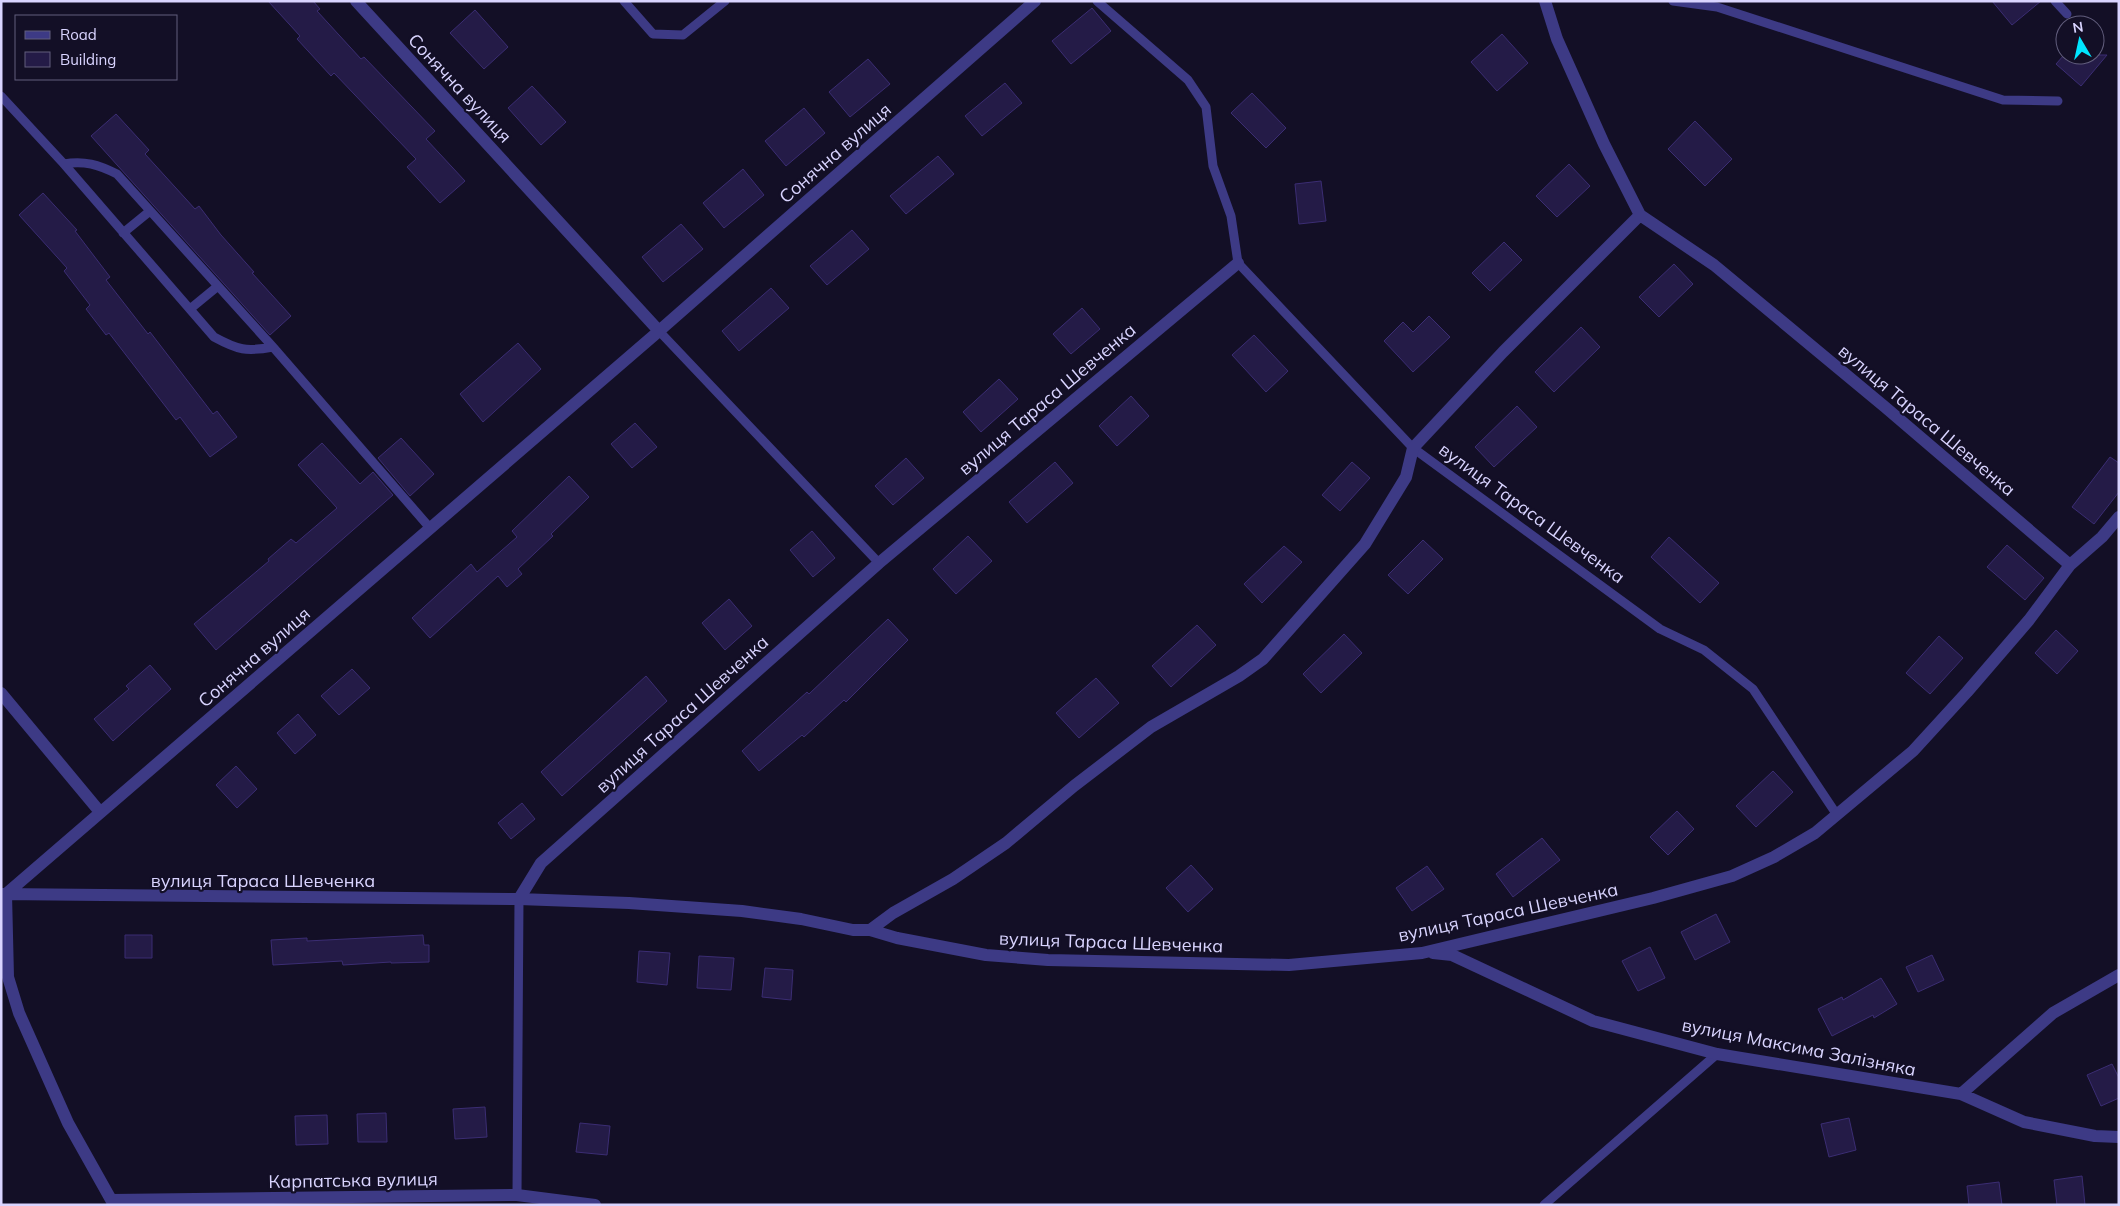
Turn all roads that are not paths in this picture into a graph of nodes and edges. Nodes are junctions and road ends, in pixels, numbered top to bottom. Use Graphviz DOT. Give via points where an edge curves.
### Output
graph roads {
  1 [pos="356,1"];
  2 [pos="624,1"];
  3 [pos="725,1"];
  4 [pos="1035,1"];
  5 [pos="1097,1"];
  6 [pos="1545,1"];
  7 [pos="1673,1"];
  8 [pos="2055,1"];
  9 [pos="2067,14"];
  10 [pos="1,96"];
  11 [pos="2058,100"];
  12 [pos="64,164"];
  13 [pos="150,211"];
  14 [pos="1640,216"];
  15 [pos="123,232"];
  16 [pos="1238,263"];
  17 [pos="218,286"];
  18 [pos="190,310"];
  19 [pos="659,331"];
  20 [pos="273,347"];
  21 [pos="1413,448"];
  22 [pos="2119,517"];
  23 [pos="430,528"];
  24 [pos="879,563"];
  25 [pos="2070,565"];
  26 [pos="1,693"];
  27 [pos="100,812"];
  28 [pos="1837,814"];
  29 [pos="4,894"];
  30 [pos="519,899"];
  31 [pos="870,930"];
  32 [pos="1422,952"];
  33 [pos="2119,975"];
  34 [pos="1716,1054"];
  35 [pos="1961,1094"];
  36 [pos="2119,1137"];
  37 [pos="517,1195"];
  38 [pos="113,1203"];
  39 [pos="594,1205"];
  40 [pos="1544,1205"];
  1 -- 19 [label="street, Сонячна вулиця"];
  2 -- 3 [label="lane" via="653,34 684,34"];
  4 -- 19 [label="street, Сонячна вулиця"];
  5 -- 16 [label="lane" via="1188,80 1206,107 1213,166 1231,216"];
  6 -- 14 [label="street" via="1557,39"];
  7 -- 11 [label="lane" via="1717,7 2003,100"];
  8 -- 9 [label="lane"];
  10 -- 12 [label="lane"];
  12 -- 13 [label="lane" via="78,161 101,166 117,174"];
  12 -- 15 [label="lane"];
  13 -- 15 [label="lane"];
  13 -- 17 [label="lane"];
  14 -- 21 [label="street, вулиця Тараса Шевченка" via="1503,352"];
  14 -- 25 [label="street, вулиця Тараса Шевченка" via="1714,264"];
  15 -- 18 [label="lane"];
  16 -- 21 [label="lane, вулиця Тараса Шевченка"];
  16 -- 24 [label="street, вулиця Тараса Шевченка"];
  17 -- 18 [label="lane"];
  17 -- 20 [label="lane"];
  18 -- 20 [label="lane" via="214,337 232,347 252,351"];
  19 -- 23 [label="street, Сонячна вулиця"];
  19 -- 24 [label="lane"];
  20 -- 23 [label="lane"];
  21 -- 28 [label="lane, вулиця Тараса Шевченка" via="1660,629 1704,650 1753,689"];
  21 -- 31 [label="street, вулиця Тараса Шевченка" via="1406,477 1365,544 1263,659 1151,727 1006,843"];
  22 -- 25 [label="street, вулиця Тараса Шевченка"];
  23 -- 27 [label="street, Сонячна вулиця"];
  24 -- 30 [label="street, вулиця Тараса Шевченка" via="541,863"];
  25 -- 28 [label="street, вулиця Тараса Шевченка" via="2029,620 1912,751"];
  26 -- 27 [label="street"];
  27 -- 29 [label="street, Сонячна вулиця"];
  28 -- 32 [label="street, вулиця Тараса Шевченка" via="1816,833 1732,876 1653,898"];
  29 -- 30 [label="street, вулиця Тараса Шевченка"];
  29 -- 38 [label="street, Карпатська вулиця" via="8,977 19,1013 68,1123"];
  30 -- 31 [label="street, вулиця Тараса Шевченка" via="742,911"];
  30 -- 37 [label="lane"];
  31 -- 32 [label="street, вулиця Тараса Шевченка" via="986,955 1048,960 1289,965"];
  32 -- 34 [label="street, вулиця Максима Залізняка" via="1452,955 1593,1021"];
  33 -- 35 [label="street" via="2053,1013"];
  34 -- 35 [label="street, вулиця Максима Залізняка"];
  34 -- 40 [label="lane"];
  35 -- 36 [label="street, вулиця Максима Залізняка" via="2024,1122 2095,1136"];
  37 -- 38 [label="street, Карпатська вулиця"];
  37 -- 39 [label="street, Карпатська вулиця"];
}
